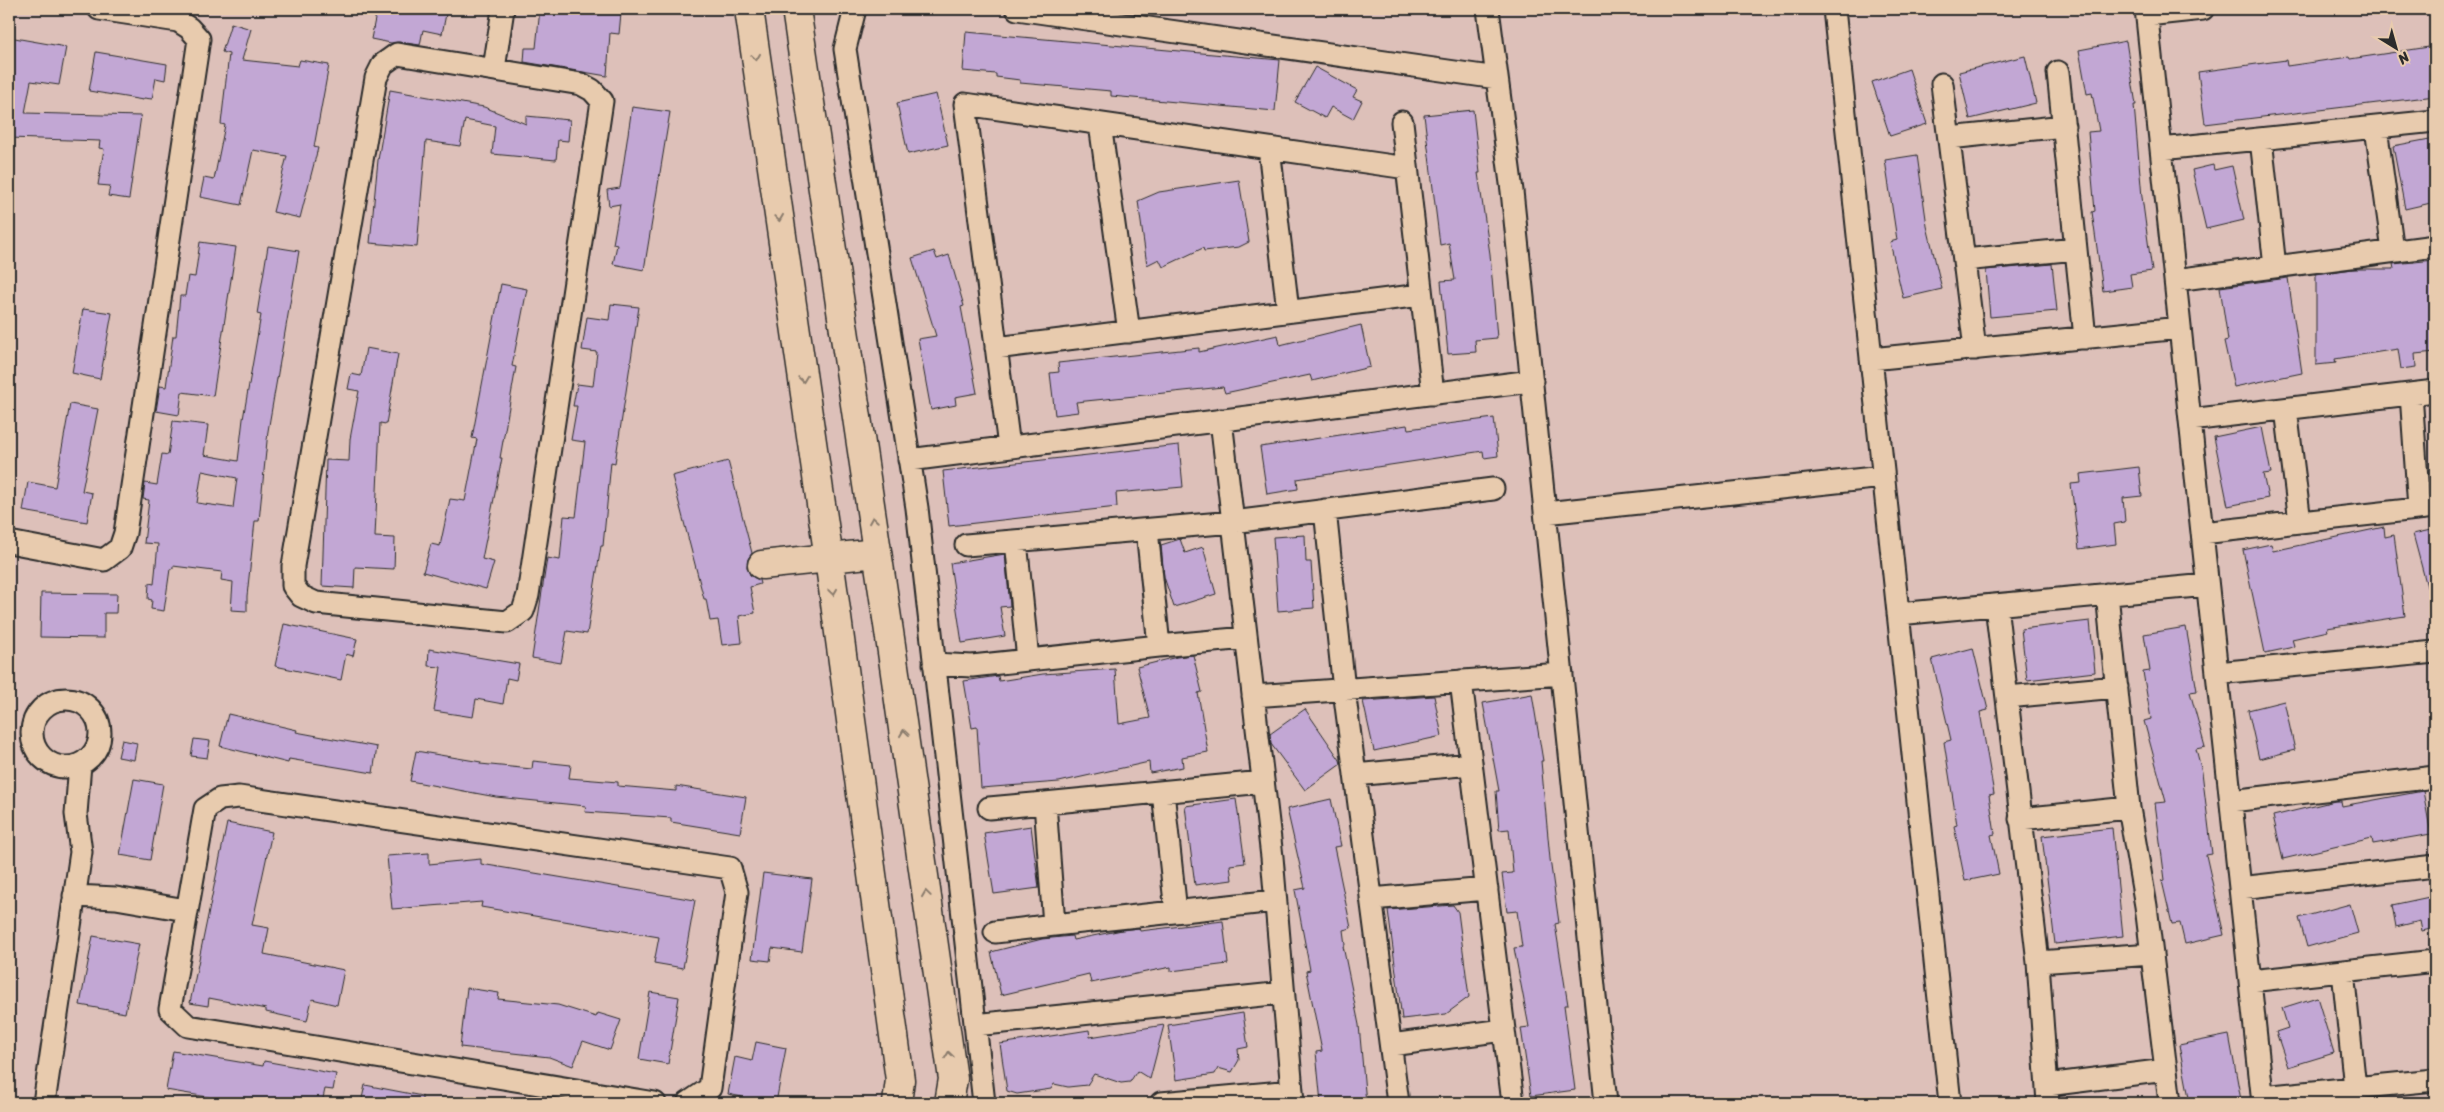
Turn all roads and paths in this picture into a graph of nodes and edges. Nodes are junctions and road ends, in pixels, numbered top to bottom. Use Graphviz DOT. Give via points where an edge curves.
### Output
graph roads {
  1 [pos="99,9"];
  2 [pos="503,9"];
  3 [pos="749,9"];
  4 [pos="796,9"];
  5 [pos="855,9"];
  6 [pos="1018,9"];
  7 [pos="1488,9"];
  8 [pos="1834,9"];
  9 [pos="2203,9"];
  10 [pos="2146,12"];
  11 [pos="1111,16"];
  12 [pos="494,70"];
  13 [pos="2058,72"];
  14 [pos="1497,78"];
  15 [pos="1942,84"];
  16 [pos="2435,121"];
  17 [pos="1402,122"];
  18 [pos="1100,124"];
  19 [pos="2064,126"];
  20 [pos="2376,128"];
  21 [pos="1949,138"];
  22 [pos="2261,139"];
  23 [pos="1269,148"];
  24 [pos="2161,150"];
  25 [pos="1407,168"];
  26 [pos="2435,246"];
  27 [pos="2076,248"];
  28 [pos="2393,251"];
  29 [pos="1964,260"];
  30 [pos="2275,267"];
  31 [pos="2175,280"];
  32 [pos="1421,295"];
  33 [pos="1288,311"];
  34 [pos="2180,328"];
  35 [pos="1129,332"];
  36 [pos="2085,338"];
  37 [pos="996,348"];
  38 [pos="1976,349"];
  39 [pos="1871,359"];
  40 [pos="1532,381"];
  41 [pos="2435,391"];
  42 [pos="1433,394"];
  43 [pos="2411,394"];
  44 [pos="2286,408"];
  45 [pos="1221,420"];
  46 [pos="2190,420"];
  47 [pos="1009,447"];
  48 [pos="909,460"];
  49 [pos="1883,477"];
  50 [pos="1493,489"];
  51 [pos="2427,508"];
  52 [pos="1325,510"];
  53 [pos="1545,513"];
  54 [pos="1233,522"];
  55 [pos="2300,522"];
  56 [pos="1147,530"];
  57 [pos="2202,533"];
  58 [pos="1016,541"];
  59 [pos="9,542"];
  60 [pos="966,545"];
  61 [pos="877,553"];
  62 [pos="828,558"];
  63 [pos="762,566"];
  64 [pos="2207,585"];
  65 [pos="2107,594"];
  66 [pos="1996,605"];
  67 [pos="1898,614"];
  68 [pos="1245,628"];
  69 [pos="1159,646"];
  70 [pos="2435,652"];
  71 [pos="2435,658"];
  72 [pos="1028,660"];
  73 [pos="934,664"];
  74 [pos="2217,673"];
  75 [pos="1562,674"];
  76 [pos="1461,681"];
  77 [pos="2117,687"];
  78 [pos="1344,690"];
  79 [pos="1253,696"];
  80 [pos="2007,697"];
  81 [pos="80,764"];
  82 [pos="1471,764"];
  83 [pos="1355,776"];
  84 [pos="2435,777"];
  85 [pos="1263,782"];
  86 [pos="1163,792"];
  87 [pos="2230,801"];
  88 [pos="1045,803"];
  89 [pos="989,808"];
  90 [pos="2129,808"];
  91 [pos="2020,819"];
  92 [pos="2435,866"];
  93 [pos="2240,888"];
  94 [pos="1487,890"];
  95 [pos="74,896"];
  96 [pos="1372,899"];
  97 [pos="1276,901"];
  98 [pos="186,910"];
  99 [pos="1176,912"];
  100 [pos="1054,925"];
  101 [pos="995,932"];
  102 [pos="2152,954"];
  103 [pos="2435,961"];
  104 [pos="2038,962"];
  105 [pos="2344,971"];
  106 [pos="2250,981"];
  107 [pos="1283,993"];
  108 [pos="975,1025"];
  109 [pos="1504,1030"];
  110 [pos="1391,1045"];
  111 [pos="2166,1070"];
  112 [pos="2435,1080"];
  113 [pos="2355,1088"];
  114 [pos="2048,1094"];
  115 [pos="1292,1097"];
  116 [pos="2262,1100"];
  117 [pos="1197,1102"];
  118 [pos="44,1103"];
  119 [pos="655,1103"];
  120 [pos="688,1103"];
  121 [pos="897,1103"];
  122 [pos="949,1103"];
  123 [pos="984,1103"];
  124 [pos="1161,1103"];
  125 [pos="1398,1103"];
  126 [pos="1513,1103"];
  127 [pos="1606,1103"];
  128 [pos="1950,1103"];
  129 [pos="2170,1103"];
  1 -- 59 [label="street" via="178,22 199,39 125,533 120,548 104,560"];
  2 -- 12 [label="street"];
  3 -- 62 [label="street, one-way"];
  61 -- 4 [label="street, one-way"];
  5 -- 48 [label="street" via="845,49"];
  6 -- 11 [label="street"];
  7 -- 14 [label="street"];
  8 -- 39 [label="street"];
  9 -- 10 [label="street"];
  10 -- 24 [label="street"];
  11 -- 14 [label="street"];
  12 -- 12 [label="street" via="581,84 602,101 523,611 507,622 316,602 301,596 293,586 293,566 376,78 383,64 396,54"];
  13 -- 19 [label="street"];
  14 -- 40 [label="street"];
  15 -- 21 [label="street"];
  16 -- 20 [label="street"];
  17 -- 25 [label="street"];
  18 -- 23 [label="street"];
  18 -- 35 [label="street"];
  18 -- 37 [label="street" via="965,104"];
  19 -- 21 [label="street"];
  19 -- 27 [label="street"];
  20 -- 22 [label="street"];
  20 -- 28 [label="street"];
  21 -- 29 [label="street"];
  22 -- 24 [label="street"];
  22 -- 30 [label="street"];
  23 -- 25 [label="street"];
  23 -- 33 [label="street"];
  24 -- 31 [label="street"];
  25 -- 32 [label="street"];
  26 -- 28 [label="street"];
  27 -- 29 [label="street"];
  27 -- 36 [label="street"];
  28 -- 30 [label="street"];
  29 -- 38 [label="street"];
  30 -- 31 [label="street"];
  31 -- 34 [label="street"];
  32 -- 33 [label="street"];
  32 -- 42 [label="street"];
  33 -- 35 [label="street"];
  34 -- 36 [label="street"];
  34 -- 46 [label="street"];
  35 -- 37 [label="street"];
  36 -- 38 [label="street"];
  37 -- 47 [label="street"];
  38 -- 39 [label="street"];
  39 -- 49 [label="street"];
  40 -- 42 [label="street"];
  40 -- 53 [label="street"];
  41 -- 43 [label="street"];
  42 -- 45 [label="street"];
  43 -- 44 [label="street"];
  43 -- 51 [label="street"];
  44 -- 46 [label="street"];
  44 -- 55 [label="street"];
  45 -- 47 [label="street"];
  45 -- 54 [label="street"];
  46 -- 57 [label="street"];
  47 -- 48 [label="street"];
  48 -- 73 [label="street"];
  49 -- 53 [label="street"];
  49 -- 67 [label="street"];
  50 -- 52 [label="street"];
  51 -- 55 [label="street"];
  52 -- 54 [label="street"];
  52 -- 78 [label="street"];
  53 -- 75 [label="street"];
  54 -- 56 [label="street"];
  54 -- 68 [label="street"];
  55 -- 57 [label="street"];
  56 -- 58 [label="street"];
  56 -- 69 [label="street"];
  57 -- 64 [label="street"];
  58 -- 60 [label="street"];
  58 -- 72 [label="street"];
  61 -- 62 [label="street"];
  122 -- 61 [label="street, one-way" via="953,1079"];
  62 -- 63 [label="street"];
  62 -- 121 [label="street, one-way" via="900,1080"];
  64 -- 65 [label="street"];
  64 -- 74 [label="street"];
  65 -- 66 [label="street"];
  65 -- 77 [label="street"];
  66 -- 67 [label="street"];
  66 -- 80 [label="street"];
  67 -- 128 [label="street"];
  68 -- 69 [label="street" via="1213,641"];
  68 -- 79 [label="street"];
  69 -- 72 [label="street"];
  70 -- 71 [label="street"];
  70 -- 74 [label="street"];
  72 -- 73 [label="street" via="972,666"];
  73 -- 108 [label="street"];
  74 -- 87 [label="street"];
  75 -- 76 [label="street"];
  75 -- 127 [label="street"];
  76 -- 78 [label="street"];
  76 -- 82 [label="street"];
  77 -- 80 [label="street"];
  77 -- 90 [label="street"];
  78 -- 79 [label="street"];
  78 -- 83 [label="street"];
  79 -- 85 [label="street"];
  80 -- 91 [label="street"];
  81 -- 95 [label="street" via="76,814 80,852"];
  82 -- 83 [label="street"];
  82 -- 94 [label="street"];
  83 -- 96 [label="street"];
  84 -- 87 [label="street"];
  85 -- 86 [label="street"];
  85 -- 97 [label="street"];
  86 -- 88 [label="street"];
  86 -- 99 [label="street"];
  87 -- 93 [label="street"];
  88 -- 89 [label="street"];
  88 -- 100 [label="street"];
  90 -- 91 [label="street"];
  90 -- 102 [label="street"];
  91 -- 104 [label="street"];
  92 -- 93 [label="street"];
  93 -- 106 [label="street"];
  94 -- 96 [label="street"];
  94 -- 109 [label="street"];
  95 -- 98 [label="street" via="116,898"];
  95 -- 118 [label="street"];
  96 -- 110 [label="street"];
  97 -- 99 [label="street"];
  97 -- 107 [label="street"];
  98 -- 119 [label="street" via="170,1009 188,1026"];
  98 -- 120 [label="street" via="206,810 220,799 239,797 730,868 737,892 710,1088"];
  99 -- 100 [label="street"];
  100 -- 101 [label="street"];
  102 -- 104 [label="street"];
  102 -- 111 [label="street"];
  103 -- 105 [label="street"];
  104 -- 114 [label="street"];
  105 -- 106 [label="street"];
  105 -- 113 [label="street"];
  106 -- 116 [label="street"];
  107 -- 108 [label="street"];
  107 -- 115 [label="street"];
  108 -- 123 [label="street"];
  109 -- 110 [label="street"];
  109 -- 126 [label="street"];
  110 -- 125 [label="street"];
  111 -- 114 [label="street"];
  111 -- 129 [label="street"];
  112 -- 113 [label="street"];
  113 -- 116 [label="street"];
  115 -- 117 [label="street"];
  117 -- 124 [label="street"];
}
